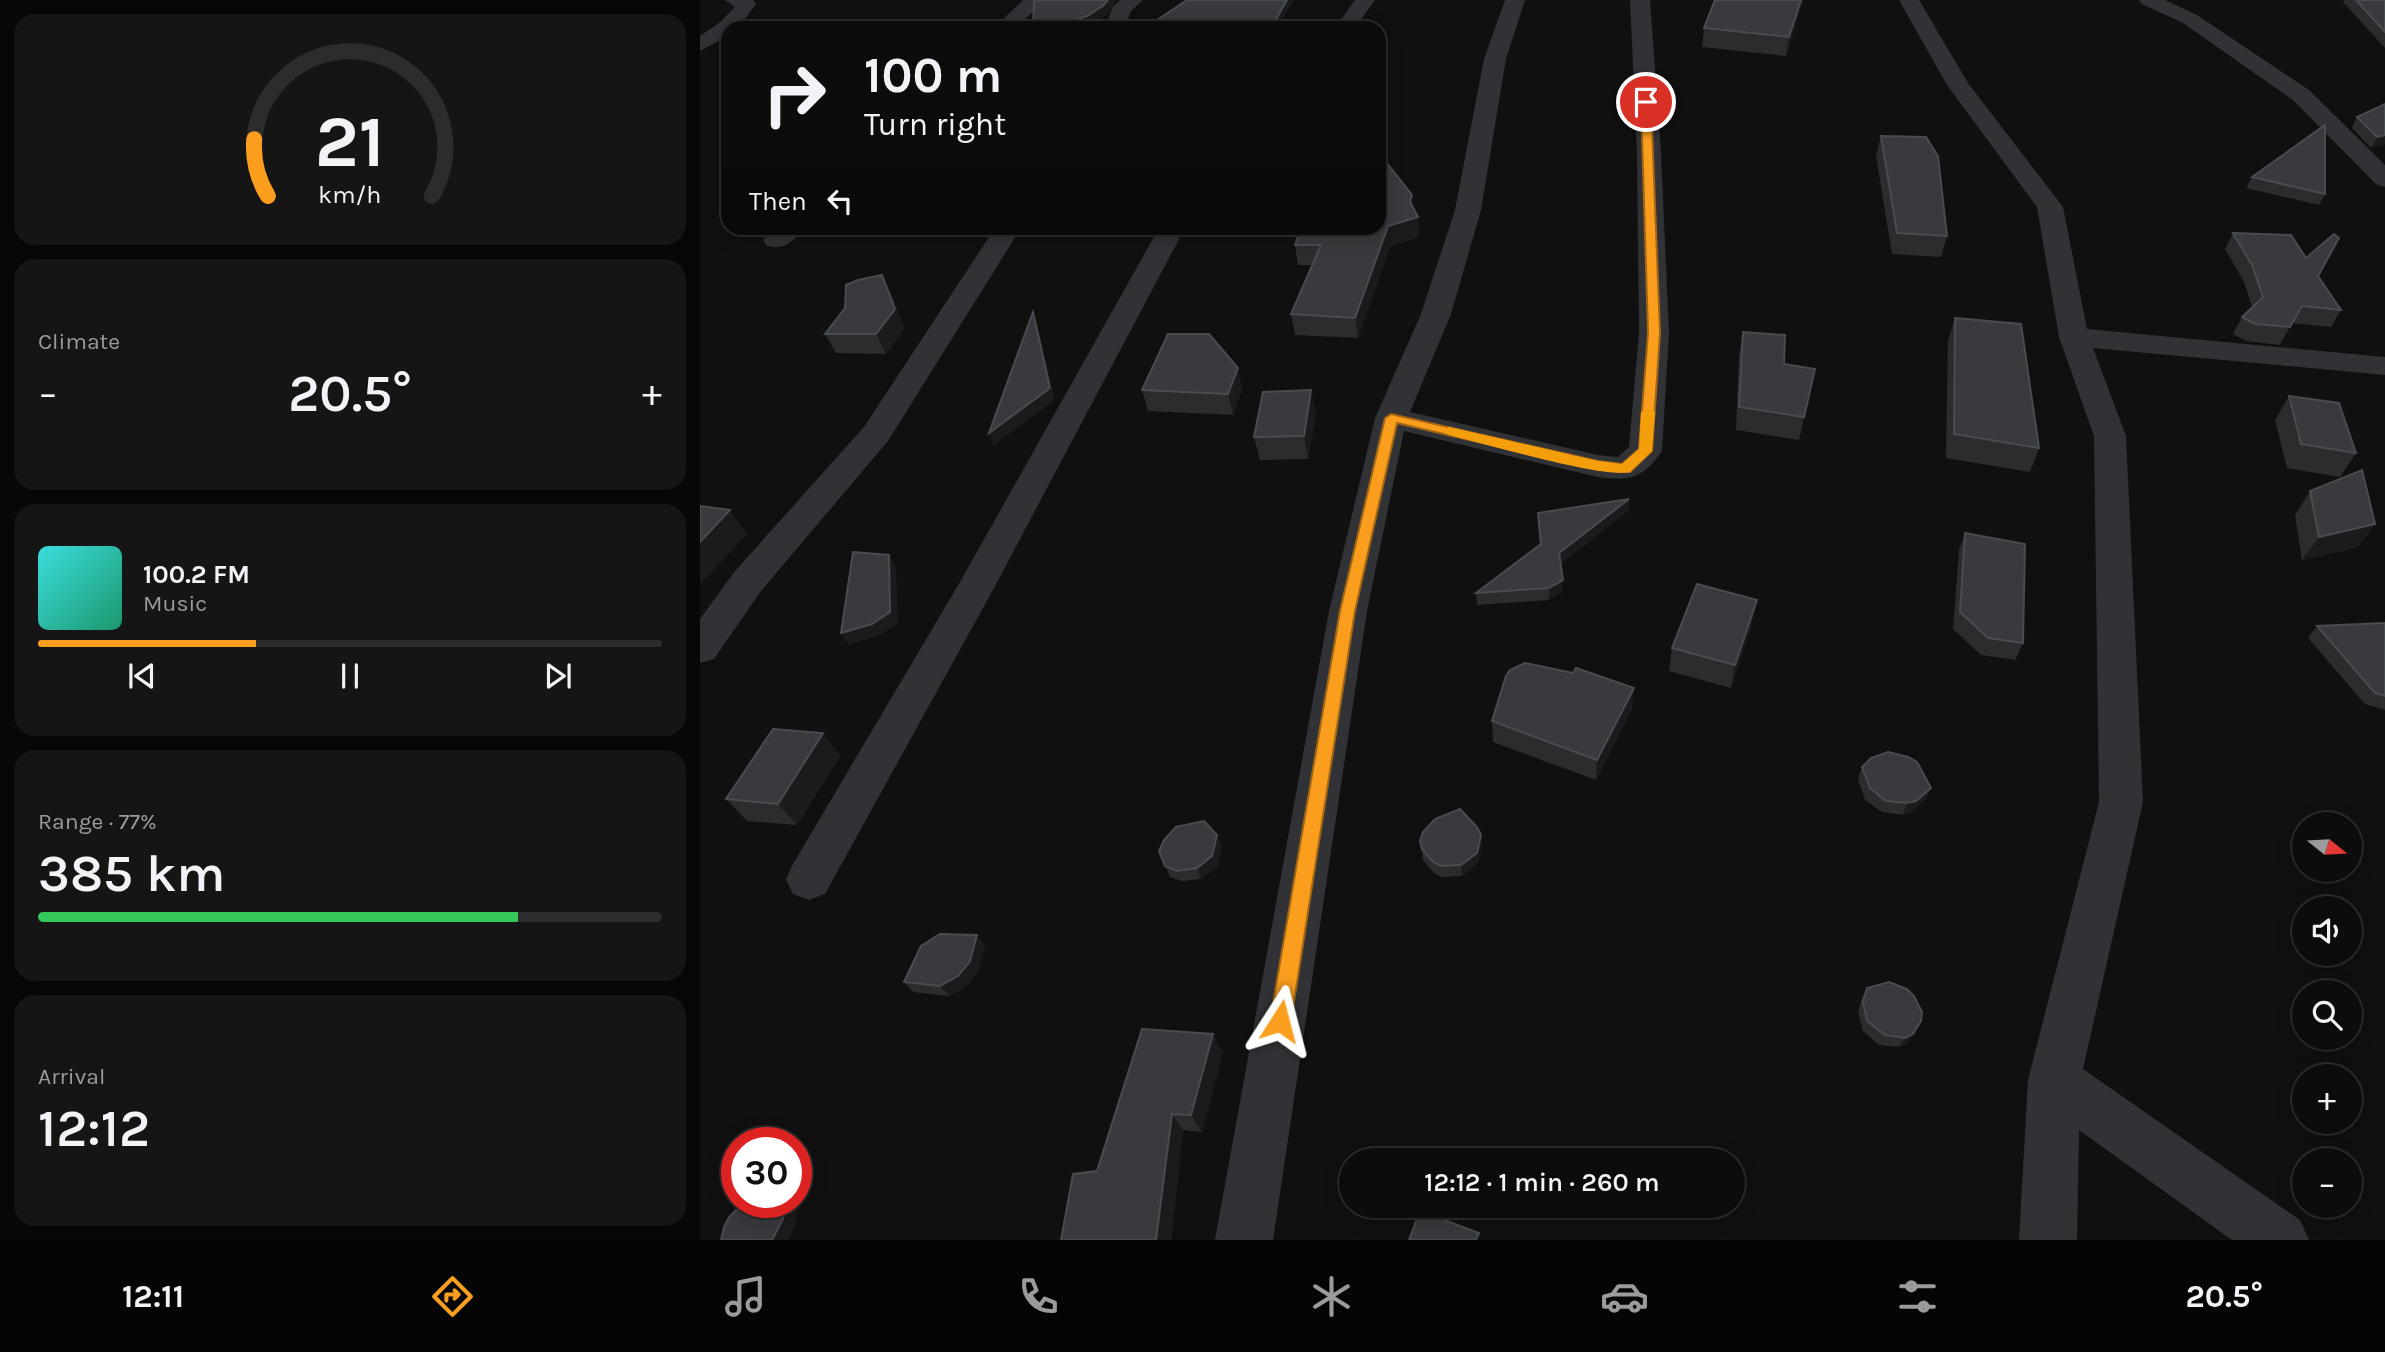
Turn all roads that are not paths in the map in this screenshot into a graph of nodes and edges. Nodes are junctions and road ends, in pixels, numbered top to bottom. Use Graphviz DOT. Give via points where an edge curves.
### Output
graph roads {
  1 [pos="735,0"];
  2 [pos="1035,0"];
  3 [pos="1133,0"];
  4 [pos="1365,0"];
  5 [pos="1515,0"];
  6 [pos="1640,0"];
  7 [pos="1909,0"];
  8 [pos="2149,0"];
  9 [pos="730,21"];
  10 [pos="1012,21"];
  11 [pos="1117,21"];
  12 [pos="1350,21"];
  13 [pos="721,33"];
  14 [pos="700,45"];
  15 [pos="2385,179"];
  16 [pos="1004,235"];
  17 [pos="1168,235"];
  18 [pos="2074,337"];
  19 [pos="2385,366"];
  20 [pos="1391,418"];
  21 [pos="700,648"];
  22 [pos="809,879"];
  23 [pos="2054,1080"];
  24 [pos="1244,1240"];
  25 [pos="2048,1240"];
  26 [pos="2280,1240"];
  1 -- 9 [label="street" via="746,4 743,13"];
  2 -- 10 [label="street"];
  3 -- 11 [label="street" via="1122,8"];
  4 -- 12 [label="street"];
  5 -- 20 [label="street" via="1495,58 1468,210 1436,314"];
  6 -- 20 [label="street" via="1654,333 1645,451 1625,469 1598,466"];
  7 -- 18 [label="street" via="1958,85 2050,207"];
  8 -- 15 [label="street" via="2190,19 2301,95"];
  13 -- 14 [label="street"];
  16 -- 21 [label="street" via="876,434 748,581"];
  17 -- 22 [label="street" via="1033,485"];
  18 -- 19 [label="street"];
  18 -- 23 [label="street" via="2110,436 2121,802"];
  20 -- 24 [label="street" via="1348,611"];
  23 -- 25 [label="street"];
  23 -- 26 [label="street"];
}
